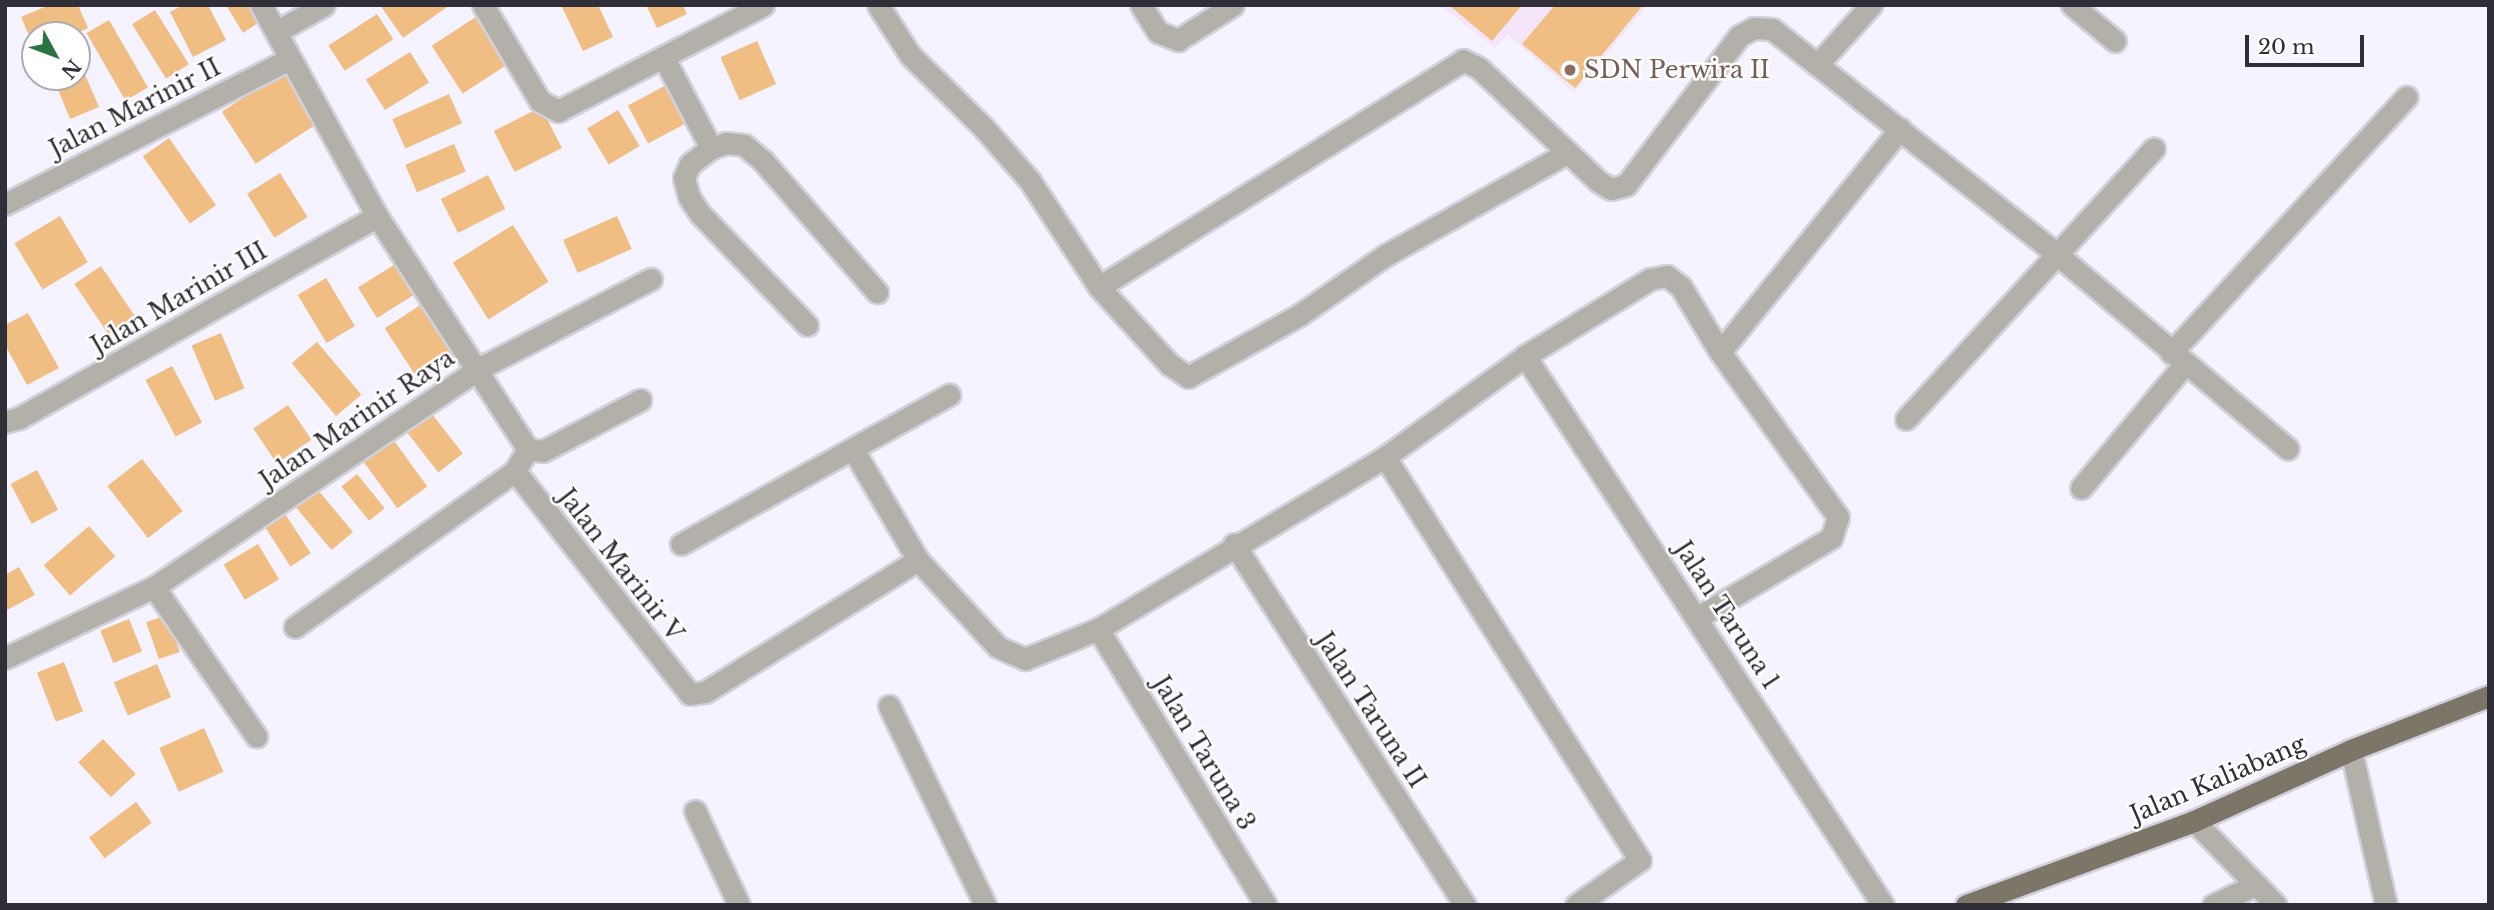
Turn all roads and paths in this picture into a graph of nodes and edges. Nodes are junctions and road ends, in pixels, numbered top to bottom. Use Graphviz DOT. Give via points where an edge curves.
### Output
graph roads {
  1 [pos="261,5"];
  2 [pos="324,5"];
  3 [pos="482,5"];
  4 [pos="763,5"];
  5 [pos="878,5"];
  6 [pos="1141,5"];
  7 [pos="1233,5"];
  8 [pos="1871,5"];
  9 [pos="2072,5"];
  10 [pos="276,33"];
  11 [pos="2115,41"];
  12 [pos="664,58"];
  13 [pos="289,59"];
  14 [pos="1817,65"];
  15 [pos="2406,97"];
  16 [pos="1900,129"];
  17 [pos="711,148"];
  18 [pos="2154,148"];
  19 [pos="1565,155"];
  20 [pos="5,204"];
  21 [pos="377,216"];
  22 [pos="2059,256"];
  23 [pos="651,278"];
  24 [pos="1099,287"];
  25 [pos="877,292"];
  26 [pos="807,325"];
  27 [pos="1720,352"];
  28 [pos="1525,356"];
  29 [pos="2177,359"];
  30 [pos="478,369"];
  31 [pos="948,395"];
  32 [pos="640,400"];
  33 [pos="1906,419"];
  34 [pos="5,422"];
  35 [pos="528,449"];
  36 [pos="2288,449"];
  37 [pos="854,451"];
  38 [pos="1385,457"];
  39 [pos="515,471"];
  40 [pos="2081,488"];
  41 [pos="681,544"];
  42 [pos="1234,544"];
  43 [pos="918,559"];
  44 [pos="153,587"];
  45 [pos="1698,617"];
  46 [pos="295,627"];
  47 [pos="1098,629"];
  48 [pos="5,658"];
  49 [pos="2489,696"];
  50 [pos="889,706"];
  51 [pos="256,736"];
  52 [pos="2351,750"];
  53 [pos="695,811"];
  54 [pos="2194,821"];
  55 [pos="2255,885"];
  56 [pos="739,905"];
  57 [pos="985,905"];
  58 [pos="1266,905"];
  59 [pos="1465,905"];
  60 [pos="1576,905"];
  61 [pos="1884,905"];
  62 [pos="1966,905"];
  63 [pos="2213,905"];
  64 [pos="2277,905"];
  65 [pos="2386,905"];
  1 -- 10 [label="street, Jalan Marinir Raya"];
  2 -- 10 [label="street"];
  3 -- 12 [label="street" via="549,110 558,111"];
  4 -- 12 [label="street"];
  5 -- 24 [label="street" via="910,55 1030,181"];
  6 -- 7 [label="street" via="1158,32 1178,40"];
  8 -- 14 [label="street"];
  9 -- 11 [label="street"];
  10 -- 13 [label="street, Jalan Marinir Raya"];
  12 -- 17 [label="street"];
  13 -- 20 [label="street, Jalan Marinir II"];
  13 -- 21 [label="street, Jalan Marinir Raya"];
  14 -- 16 [label="street"];
  14 -- 19 [label="street" via="1772,29 1754,28 1740,36 1626,184 1611,189"];
  15 -- 29 [label="street"];
  16 -- 22 [label="street"];
  16 -- 27 [label="street"];
  17 -- 25 [label="street" via="744,145"];
  17 -- 26 [label="street" via="690,164 684,178 689,197"];
  18 -- 22 [label="street"];
  19 -- 24 [label="street" via="1386,255 1301,314 1188,377 1169,363"];
  19 -- 24 [label="street" via="1479,68 1463,60"];
  21 -- 30 [label="street, Jalan Marinir Raya"];
  21 -- 34 [label="street, Jalan Marinir III"];
  22 -- 29 [label="street"];
  22 -- 33 [label="street"];
  23 -- 30 [label="street"];
  27 -- 28 [label="street" via="1681,287 1667,276 1650,279"];
  27 -- 45 [label="street" via="1838,517 1838,527 1831,538"];
  28 -- 38 [label="street"];
  28 -- 45 [label="street, Jalan Taruna 1"];
  29 -- 36 [label="street"];
  29 -- 40 [label="street"];
  30 -- 35 [label="street"];
  30 -- 44 [label="street, Jalan Marinir Raya"];
  31 -- 37 [label="street"];
  32 -- 35 [label="street" via="543,452"];
  35 -- 39 [label="street"];
  37 -- 41 [label="street"];
  37 -- 43 [label="street"];
  38 -- 42 [label="street"];
  38 -- 60 [label="street" via="1640,860"];
  39 -- 43 [label="street, Jalan Marinir V" via="685,691 705,692"];
  39 -- 46 [label="street"];
  42 -- 47 [label="street"];
  42 -- 59 [label="street, Jalan Taruna II"];
  43 -- 47 [label="street" via="998,647 1025,659"];
  44 -- 48 [label="street, Jalan Marinir Raya"];
  44 -- 51 [label="street"];
  45 -- 61 [label="street, Jalan Taruna 1"];
  47 -- 58 [label="street, Jalan Taruna 3"];
  49 -- 52 [label="main road, Jalan Kaliabang"];
  50 -- 57 [label="street"];
  52 -- 54 [label="main road, Jalan Kaliabang"];
  52 -- 65 [label="street"];
  53 -- 56 [label="street"];
  54 -- 55 [label="street"];
  54 -- 62 [label="main road, Jalan Kaliabang"];
  55 -- 63 [label="street"];
  55 -- 64 [label="street"];
}
